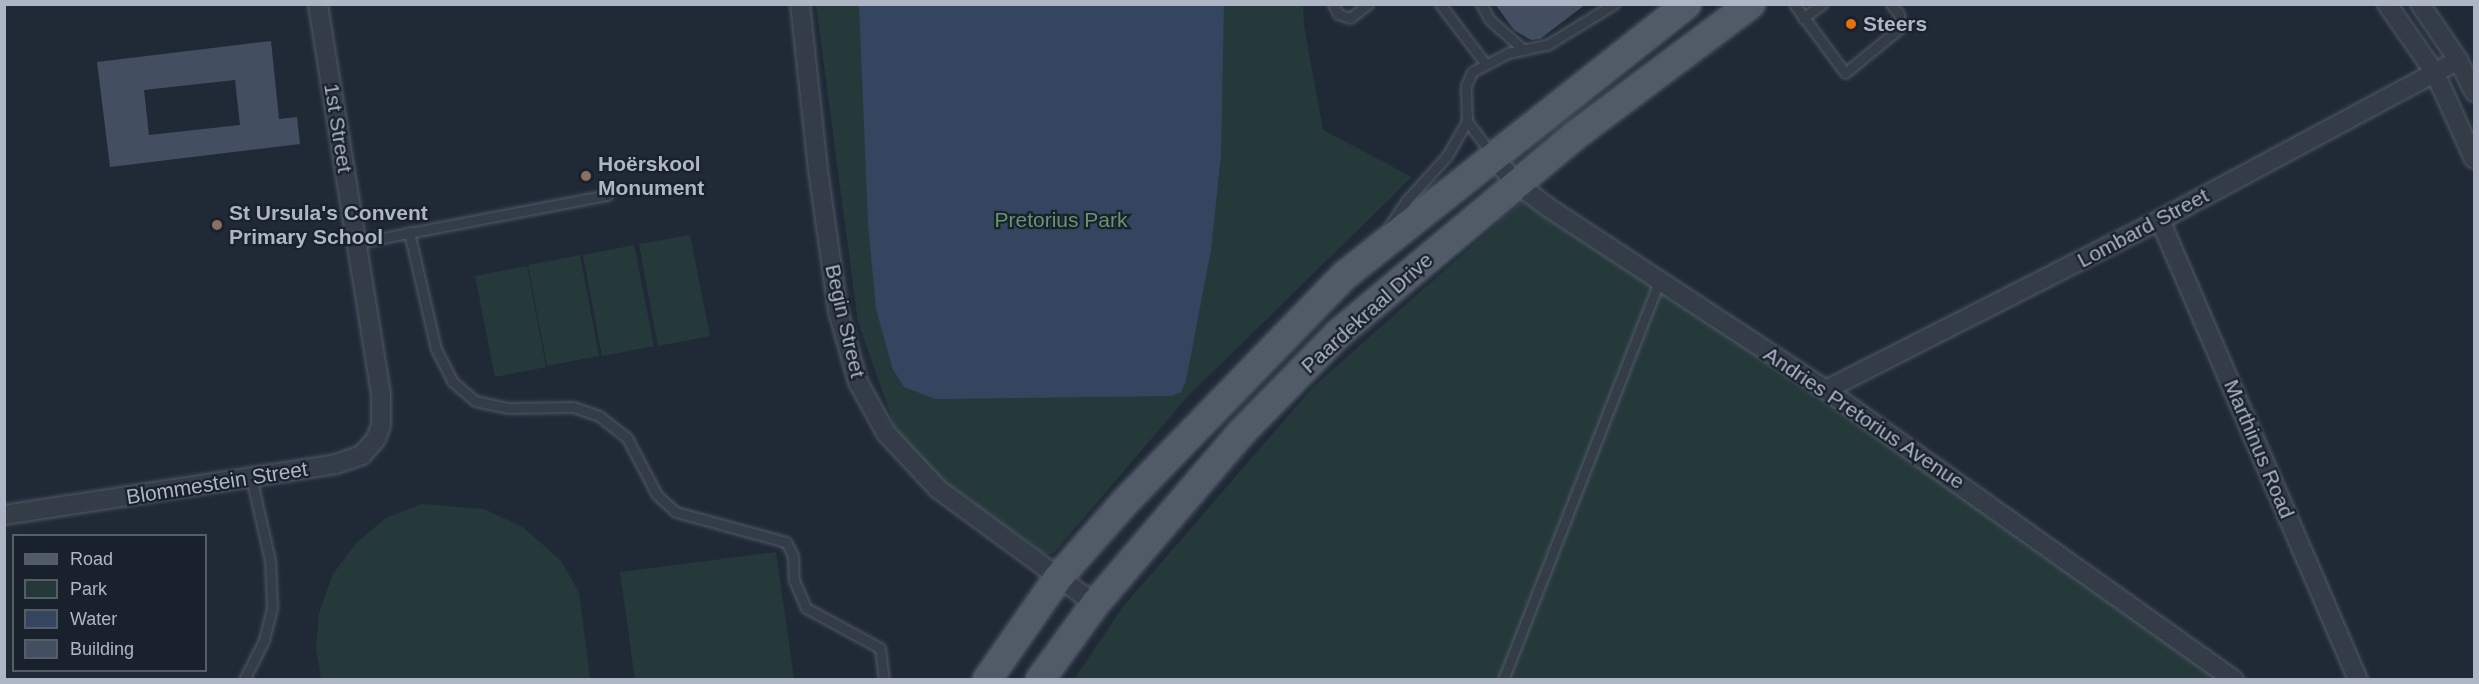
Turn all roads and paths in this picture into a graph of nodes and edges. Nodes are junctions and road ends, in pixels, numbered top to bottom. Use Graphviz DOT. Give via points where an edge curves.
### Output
graph roads {
  1 [pos="318,4"];
  2 [pos="800,4"];
  3 [pos="1333,4"];
  4 [pos="1368,4"];
  5 [pos="1440,4"];
  6 [pos="1481,4"];
  7 [pos="1614,4"];
  8 [pos="1687,4"];
  9 [pos="1750,4"];
  10 [pos="1794,4"];
  11 [pos="1822,4"];
  12 [pos="1890,4"];
  13 [pos="2386,4"];
  14 [pos="2420,4"];
  15 [pos="1803,18"];
  16 [pos="1524,50"];
  17 [pos="2458,60"];
  18 [pos="1485,62"];
  19 [pos="2435,73"];
  20 [pos="2475,92"];
  21 [pos="1467,121"];
  22 [pos="1495,159"];
  23 [pos="2475,159"];
  24 [pos="1516,183"];
  25 [pos="607,195"];
  26 [pos="2160,220"];
  27 [pos="409,232"];
  28 [pos="356,243"];
  29 [pos="1380,246"];
  30 [pos="1660,280"];
  31 [pos="1826,390"];
  32 [pos="381,394"];
  33 [pos="251,477"];
  34 [pos="4,515"];
  35 [pos="1058,578"];
  36 [pos="1095,604"];
  37 [pos="244,680"];
  38 [pos="884,680"];
  39 [pos="987,680"];
  40 [pos="1040,680"];
  41 [pos="1503,680"];
  42 [pos="2234,680"];
  43 [pos="2358,680"];
  1 -- 28 [label="street, 1st Street"];
  2 -- 35 [label="street, Begin Street" via="838,311 858,382 886,433 938,489"];
  3 -- 4 [label="lane" via="1338,14 1350,18"];
  5 -- 18 [label="lane"];
  6 -- 16 [label="lane" via="1490,20"];
  7 -- 16 [label="lane" via="1547,45"];
  8 -- 22 [label="main road, Paardekraal Drive" via="1544,115"];
  9 -- 24 [label="main road, Paardekraal Drive"];
  10 -- 15 [label="lane"];
  11 -- 15 [label="lane"];
  12 -- 15 [label="lane" via="1899,14 1901,27 1845,73"];
  13 -- 19 [label="street"];
  14 -- 17 [label="street"];
  16 -- 18 [label="lane"];
  17 -- 19 [label="street, Lombard Street"];
  17 -- 20 [label="street"];
  18 -- 21 [label="lane" via="1472,72 1466,86"];
  19 -- 23 [label="street"];
  19 -- 26 [label="street, Lombard Street"];
  21 -- 22 [label="lane"];
  21 -- 29 [label="lane" via="1447,156 1396,215"];
  22 -- 24 [label="street, Andries Pretorius Avenue"];
  22 -- 29 [label="main road, Paardekraal Drive"];
  24 -- 30 [label="street, Andries Pretorius Avenue"];
  24 -- 36 [label="main road, Paardekraal Drive" via="1339,333 1241,433"];
  25 -- 27 [label="lane"];
  26 -- 31 [label="street, Lombard Street"];
  26 -- 43 [label="street, Marthinus Road"];
  27 -- 28 [label="lane"];
  27 -- 38 [label="lane" via="436,349 452,381 475,401 508,408 573,408 599,416 627,438 657,495 676,512 786,542 793,556 794,580 806,608 880,648"];
  28 -- 32 [label="street, 1st Street"];
  29 -- 35 [label="main road, Paardekraal Drive" via="1345,275 1230,392"];
  30 -- 31 [label="street, Andries Pretorius Avenue"];
  30 -- 41 [label="lane"];
  31 -- 42 [label="street, Andries Pretorius Avenue"];
  32 -- 33 [label="street, Blommestein Street" via="381,425 376,439 362,455 336,465"];
  33 -- 34 [label="street, Blommestein Street"];
  33 -- 37 [label="lane" via="270,561 272,607 264,640"];
  35 -- 36 [label="street, Begin Street"];
  35 -- 39 [label="main road, Paardekraal Drive"];
  36 -- 40 [label="main road, Paardekraal Drive"];
}
